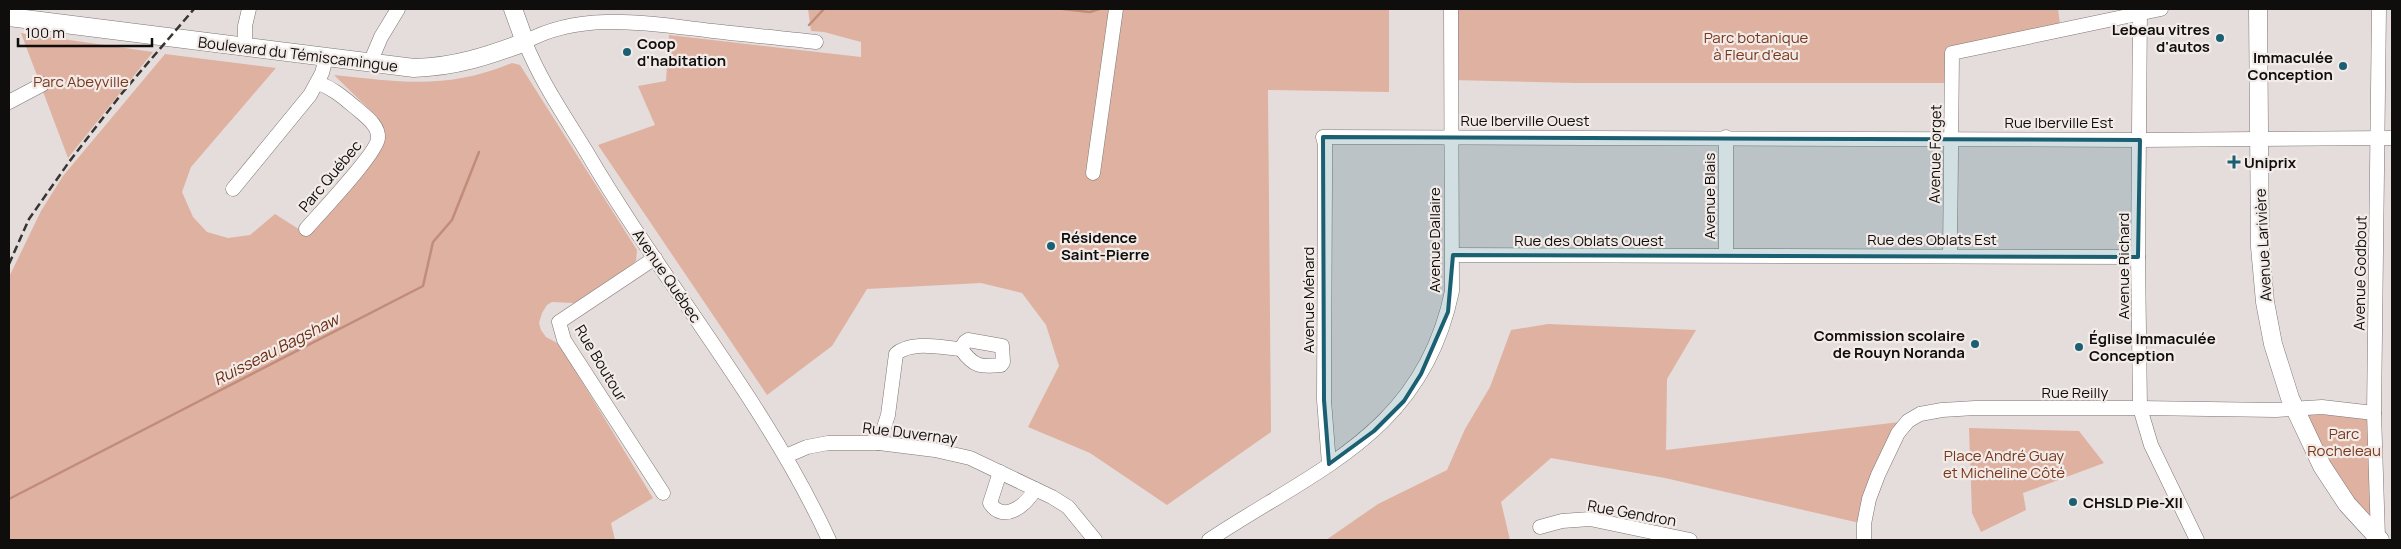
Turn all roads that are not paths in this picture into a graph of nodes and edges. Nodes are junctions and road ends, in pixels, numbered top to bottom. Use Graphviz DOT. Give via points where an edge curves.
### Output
graph roads {
  1 [pos="249,9"];
  2 [pos="398,9"];
  3 [pos="513,9"];
  4 [pos="1116,9"];
  5 [pos="1451,9"];
  6 [pos="2161,9"];
  7 [pos="2258,9"];
  8 [pos="2379,9"];
  9 [pos="2140,11"];
  10 [pos="9,17"];
  11 [pos="525,42"];
  12 [pos="816,42"];
  13 [pos="245,48"];
  14 [pos="326,58"];
  15 [pos="370,63"];
  16 [pos="318,83"];
  17 [pos="43,84"];
  18 [pos="9,102"];
  19 [pos="1452,136"];
  20 [pos="1323,137"];
  21 [pos="1726,137"];
  22 [pos="1952,138"];
  23 [pos="2258,138"];
  24 [pos="2385,138"];
  25 [pos="2140,140"];
  26 [pos="1093,173"];
  27 [pos="233,188"];
  28 [pos="306,229"];
  29 [pos="1453,255"];
  30 [pos="1726,255"];
  31 [pos="1950,255"];
  32 [pos="2138,257"];
  33 [pos="655,258"];
  34 [pos="962,349"];
  35 [pos="2140,408"];
  36 [pos="2295,409"];
  37 [pos="2374,413"];
  38 [pos="878,443"];
  39 [pos="786,456"];
  40 [pos="1329,464"];
  41 [pos="1000,472"];
  42 [pos="1034,489"];
  43 [pos="662,493"];
  44 [pos="1540,527"];
  45 [pos="1668,537"];
  46 [pos="2379,539"];
  47 [pos="829,540"];
  48 [pos="1095,540"];
  49 [pos="1209,540"];
  50 [pos="1690,540"];
  51 [pos="1864,540"];
  52 [pos="2197,540"];
  1 -- 13 [label="street"];
  2 -- 15 [label="street"];
  3 -- 11 [label="main road, Avenue Québec"];
  4 -- 26 [label="street"];
  5 -- 19 [label="street, Avenue Dallaire"];
  6 -- 9 [label="street"];
  7 -- 23 [label="main road, Avenue Larivière"];
  8 -- 24 [label="street, Avenue Godbout"];
  9 -- 22 [label="street, Avenue Forget" via="1952,53"];
  9 -- 25 [label="street, Avenue Richard"];
  10 -- 13 [label="main road, Boulevard du Témiscamingue"];
  11 -- 12 [label="street" via="556,30 613,21"];
  11 -- 15 [label="main road, Boulevard du Témiscamingue" via="454,65 414,68"];
  11 -- 33 [label="street, Avenue Québec" via="560,113"];
  13 -- 14 [label="main road, Boulevard du Témiscamingue"];
  14 -- 15 [label="main road, Boulevard du Témiscamingue"];
  14 -- 16 [label="street"];
  16 -- 27 [label="street"];
  16 -- 28 [label="street, Parc Québec" via="330,87 370,120 378,138 371,154"];
  17 -- 18 [label="street"];
  19 -- 20 [label="street, Rue Iberville Ouest"];
  19 -- 21 [label="street, Rue Iberville Ouest"];
  19 -- 29 [label="street, Avenue Dallaire"];
  20 -- 40 [label="street, Avenue Ménard" via="1324,408"];
  21 -- 22 [label="street, Rue Iberville Est"];
  21 -- 30 [label="street, Avenue Blais"];
  22 -- 25 [label="street, Rue Iberville Est"];
  22 -- 31 [label="street, Avenue Forget"];
  23 -- 24 [label="street, Rue Iberville Est"];
  23 -- 25 [label="street, Rue Iberville Est"];
  23 -- 36 [label="main road, Avenue Larivière" via="2260,247 2265,302 2273,344"];
  24 -- 37 [label="street, Avenue Godbout"];
  25 -- 32 [label="street, Avenue Richard"];
  29 -- 30 [label="street, Rue des Oblats Ouest"];
  29 -- 40 [label="street, Avenue Dallaire" via="1448,312 1421,374 1404,401 1374,431"];
  30 -- 31 [label="street, Rue des Oblats Est"];
  31 -- 32 [label="street, Rue des Oblats Est"];
  32 -- 35 [label="street, Avenue Richard"];
  33 -- 39 [label="street, Avenue Québec"];
  33 -- 43 [label="street, Rue Boutour" via="559,322 564,340"];
  34 -- 38 [label="street" via="911,347 896,354 888,415"];
  35 -- 36 [label="street, Rue Reilly"];
  35 -- 51 [label="street, Rue Reilly" via="1975,408 1920,414 1908,420 1898,433 1878,475 1869,499"];
  35 -- 52 [label="street, Avenue Richard" via="2151,444"];
  36 -- 37 [label="street, Rue Reilly" via="2322,407"];
  36 -- 46 [label="main road, Avenue Larivière" via="2322,466 2346,504"];
  37 -- 46 [label="street, Avenue Godbout"];
  38 -- 39 [label="street, Rue Duvernay" via="828,443"];
  38 -- 41 [label="street, Rue Duvernay" via="970,458"];
  39 -- 47 [label="street, Avenue Québec"];
  40 -- 49 [label="street, Avenue Dallaire"];
  41 -- 42 [label="street, Rue Duvernay"];
  41 -- 42 [label="street" via="990,503 999,512 1012,511 1026,502"];
  42 -- 48 [label="street, Rue Duvernay" via="1068,507"];
  44 -- 45 [label="street, Rue Gendron" via="1590,519"];
  45 -- 50 [label="street, Rue Gendron"];
}
